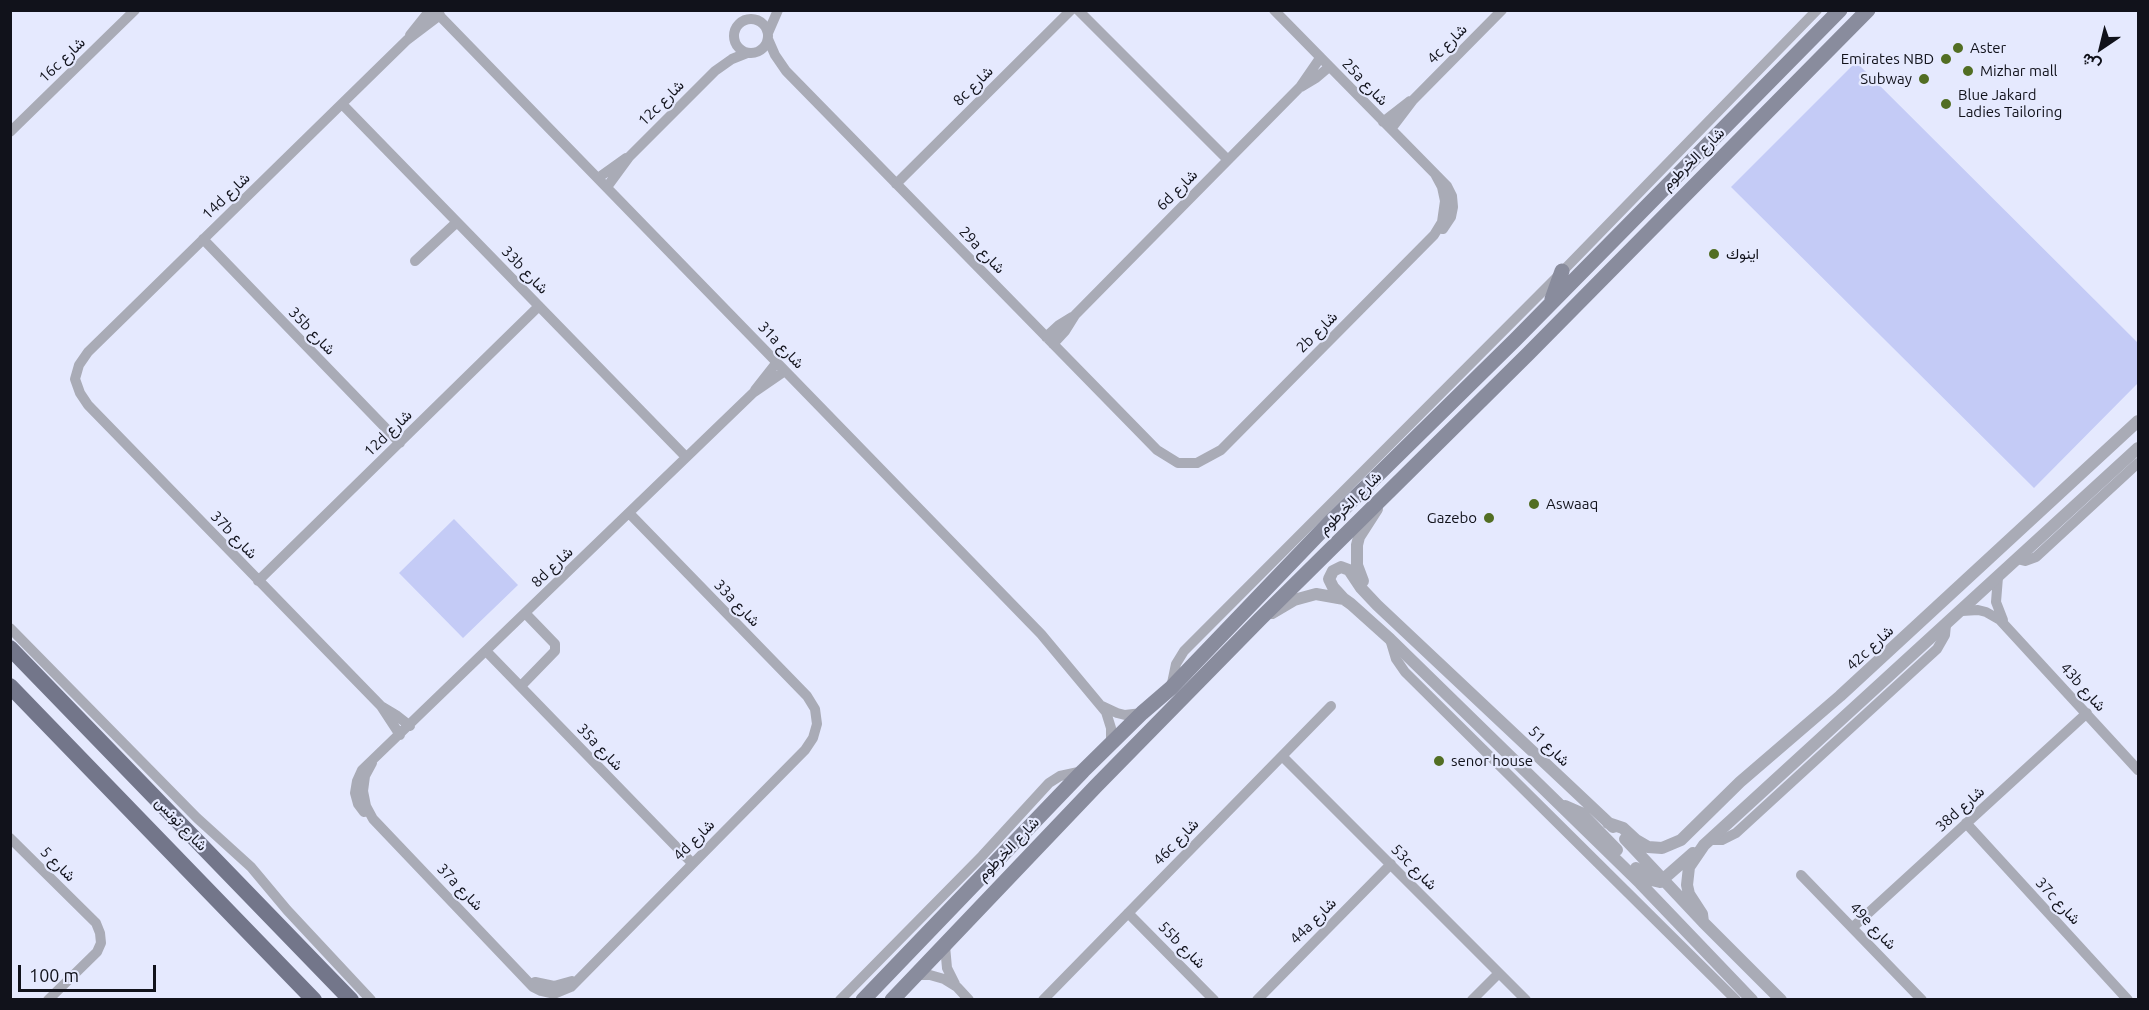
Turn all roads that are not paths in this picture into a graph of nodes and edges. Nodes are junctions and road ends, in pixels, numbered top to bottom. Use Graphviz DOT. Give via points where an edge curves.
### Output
graph roads {
  1 [pos="135,10"];
  2 [pos="773,10"];
  3 [pos="778,10"];
  4 [pos="1071,10"];
  5 [pos="1078,10"];
  6 [pos="1274,10"];
  7 [pos="1502,10"];
  8 [pos="1817,10"];
  9 [pos="1840,10"];
  10 [pos="1868,10"];
  11 [pos="435,12"];
  12 [pos="756,20"];
  13 [pos="768,36"];
  14 [pos="734,40"];
  15 [pos="751,53"];
  16 [pos="1320,58"];
  17 [pos="1329,67"];
  18 [pos="786,70"];
  19 [pos="715,71"];
  20 [pos="1300,87"];
  21 [pos="342,104"];
  22 [pos="1387,126"];
  23 [pos="10,132"];
  24 [pos="629,157"];
  25 [pos="1228,160"];
  26 [pos="598,178"];
  27 [pos="896,183"];
  28 [pos="607,187"];
  29 [pos="1449,211"];
  30 [pos="457,222"];
  31 [pos="203,239"];
  32 [pos="415,261"];
  33 [pos="1562,271"];
  34 [pos="1550,304"];
  35 [pos="539,306"];
  36 [pos="1515,340"];
  37 [pos="1050,341"];
  38 [pos="1528,354"];
  39 [pos="777,362"];
  40 [pos="785,371"];
  41 [pos="75,380"];
  42 [pos="753,393"];
  43 [pos="2139,421"];
  44 [pos="399,443"];
  45 [pos="2139,448"];
  46 [pos="686,458"];
  47 [pos="2139,463"];
  48 [pos="1189,468"];
  49 [pos="1386,496"];
  50 [pos="629,513"];
  51 [pos="2018,559"];
  52 [pos="1998,577"];
  53 [pos="258,581"];
  54 [pos="1344,599"];
  55 [pos="1377,605"];
  56 [pos="1962,611"];
  57 [pos="526,614"];
  58 [pos="1260,619"];
  59 [pos="1946,625"];
  60 [pos="2006,625"];
  61 [pos="10,628"];
  62 [pos="1221,637"];
  63 [pos="1390,639"];
  64 [pos="10,648"];
  65 [pos="487,652"];
  66 [pos="10,686"];
  67 [pos="520,686"];
  68 [pos="1170,688"];
  69 [pos="1101,705"];
  70 [pos="381,706"];
  71 [pos="1331,706"];
  72 [pos="1142,712"];
  73 [pos="2087,713"];
  74 [pos="817,717"];
  75 [pos="410,726"];
  76 [pos="1154,729"];
  77 [pos="400,735"];
  78 [pos="1112,742"];
  79 [pos="1282,756"];
  80 [pos="2139,770"];
  81 [pos="1083,771"];
  82 [pos="1740,782"];
  83 [pos="359,792"];
  84 [pos="1560,806"];
  85 [pos="1736,817"];
  86 [pos="1608,823"];
  87 [pos="1966,823"];
  88 [pos="1707,842"];
  89 [pos="12,844"];
  90 [pos="692,863"];
  91 [pos="1391,864"];
  92 [pos="1801,875"];
  93 [pos="1665,879"];
  94 [pos="1128,912"];
  95 [pos="1703,922"];
  96 [pos="1853,927"];
  97 [pos="945,946"];
  98 [pos="1499,973"];
  99 [pos="916,975"];
  100 [pos="957,987"];
  101 [pos="554,990"];
  102 [pos="48,999"];
  103 [pos="314,999"];
  104 [pos="351,999"];
  105 [pos="371,999"];
  106 [pos="840,999"];
  107 [pos="863,999"];
  108 [pos="892,999"];
  109 [pos="969,999"];
  110 [pos="1043,999"];
  111 [pos="1214,999"];
  112 [pos="1257,999"];
  113 [pos="1472,999"];
  114 [pos="1526,999"];
  115 [pos="1736,999"];
  116 [pos="1752,999"];
  117 [pos="1781,999"];
  118 [pos="1922,999"];
  119 [pos="2128,999"];
  1 -- 23 [label="street, 16c شارع"];
  2 -- 12 [label="street"];
  3 -- 13 [label="street"];
  4 -- 27 [label="street, 8c شارع"];
  5 -- 25 [label="street"];
  6 -- 16 [label="street, 25a شارع"];
  7 -- 22 [label="street, 4c شارع" via="1413,100 1397,109"];
  8 -- 33 [label="street"];
  9 -- 34 [label="main road, شارع الخرطوم"];
  10 -- 38 [label="main road, شارع الخرطوم"];
  11 -- 21 [label="street, 14d شارع"];
  11 -- 26 [label="street, 31a شارع"];
  12 -- 13 [label="street" via="764,25"];
  12 -- 14 [label="street" via="740,23"];
  13 -- 15 [label="street" via="764,48"];
  13 -- 18 [label="street, 29a شارع"];
  14 -- 15 [label="street" via="739,48"];
  14 -- 19 [label="street, 12c شارع"];
  15 -- 18 [label="street, 29a شارع"];
  15 -- 19 [label="street, 12c شارع" via="732,59"];
  16 -- 17 [label="street, 25a شارع"];
  16 -- 20 [label="street, 6d شارع"];
  17 -- 20 [label="street, 6d شارع"];
  17 -- 22 [label="street, 25a شارع"];
  18 -- 27 [label="street, 29a شارع"];
  19 -- 24 [label="street, 12c شارع"];
  20 -- 25 [label="street, 6d شارع"];
  21 -- 30 [label="street, 33b شارع"];
  21 -- 31 [label="street, 14d شارع"];
  22 -- 29 [label="street, 25a شارع" via="1444,181 1453,201"];
  24 -- 26 [label="street, 12c شارع"];
  24 -- 28 [label="street, 12c شارع"];
  25 -- 37 [label="street, 6d شارع" via="1075,315 1059,325"];
  26 -- 28 [label="street, 31a شارع"];
  27 -- 37 [label="street, 29a شارع"];
  28 -- 39 [label="street, 31a شارع"];
  29 -- 48 [label="street, 2b شارع" via="1446,226 1210,464 1200,469"];
  30 -- 32 [label="street"];
  30 -- 35 [label="street, 33b شارع"];
  31 -- 41 [label="street, 14d شارع" via="88,352 79,364"];
  31 -- 44 [label="street, 35b شارع"];
  33 -- 34 [label="main road"];
  33 -- 68 [label="street" via="1184,651"];
  34 -- 36 [label="main road, شارع الخرطوم"];
  35 -- 44 [label="street, 12d شارع"];
  35 -- 46 [label="street, 33b شارع"];
  36 -- 38 [label="main road"];
  36 -- 62 [label="main road, شارع الخرطوم" via="1332,520"];
  37 -- 48 [label="street, 29a شارع" via="1163,460 1172,467"];
  38 -- 49 [label="main road, شارع الخرطوم"];
  39 -- 40 [label="street, 31a شارع"];
  39 -- 42 [label="street, 8d شارع"];
  40 -- 42 [label="street, 8d شارع"];
  40 -- 69 [label="street, 31a شارع" via="1041,634"];
  41 -- 53 [label="street, 37b شارع" via="88,405"];
  42 -- 46 [label="street, 8d شارع"];
  43 -- 82 [label="street, 42c شارع" via="1840,696"];
  44 -- 53 [label="street, 12d شارع"];
  45 -- 51 [label="street"];
  46 -- 50 [label="street, 8d شارع"];
  47 -- 51 [label="street" via="2036,557"];
  49 -- 55 [label="street, شارع 51" via="1359,537 1356,551 1359,571"];
  49 -- 58 [label="main road, شارع الخرطوم"];
  50 -- 57 [label="street, 8d شارع"];
  50 -- 74 [label="street, 33a شارع" via="807,696"];
  51 -- 52 [label="street"];
  52 -- 56 [label="street"];
  52 -- 60 [label="street, 43b شارع" via="1996,602"];
  53 -- 70 [label="street, 37b شارع"];
  54 -- 55 [label="street" via="1329,579 1332,571 1341,567 1349,570"];
  54 -- 58 [label="street" via="1305,596"];
  54 -- 63 [label="street"];
  55 -- 86 [label="street, شارع 51"];
  56 -- 59 [label="street"];
  56 -- 60 [label="street, 43b شارع" via="1986,612"];
  57 -- 65 [label="street, 8d شارع"];
  57 -- 67 [label="street" via="555,644 555,651"];
  58 -- 76 [label="main road, شارع الخرطوم"];
  59 -- 85 [label="street"];
  59 -- 88 [label="street" via="1937,649 1736,833"];
  60 -- 73 [label="street, 43b شارع"];
  61 -- 105 [label="street" via="197,818 251,867"];
  62 -- 68 [label="main road, شارع الخرطوم"];
  62 -- 76 [label="main road" via="1196,674 1151,715 1149,722"];
  63 -- 84 [label="street"];
  63 -- 115 [label="street" via="1405,672"];
  64 -- 104 [label="main road, شارع تونس"];
  65 -- 67 [label="street, 35a شارع"];
  65 -- 75 [label="street, 8d شارع"];
  66 -- 103 [label="main road, شارع تونس"];
  67 -- 90 [label="street, 35a شارع"];
  68 -- 72 [label="main road, شارع الخرطوم"];
  69 -- 72 [label="street" via="1117,713"];
  69 -- 78 [label="street, 31a شارع" via="1109,720"];
  70 -- 75 [label="street, 37b شارع"];
  70 -- 77 [label="street, 37b شارع"];
  71 -- 79 [label="street, 46c شارع"];
  72 -- 78 [label="main road, شارع الخرطوم"];
  73 -- 80 [label="street, 43b شارع"];
  73 -- 87 [label="street, 38d شارع"];
  74 -- 90 [label="street, 4d شارع" via="813,738 805,750"];
  75 -- 77 [label="street, 8d شارع"];
  76 -- 97 [label="main road, شارع الخرطوم"];
  77 -- 83 [label="street, 8d شارع" via="372,763"];
  78 -- 81 [label="main road, شارع الخرطوم"];
  79 -- 91 [label="street, 53c شارع"];
  79 -- 94 [label="street, 46c شارع"];
  81 -- 106 [label="street" via="1049,783"];
  81 -- 107 [label="main road, شارع الخرطوم"];
  82 -- 85 [label="street" via="1726,806 1727,813"];
  82 -- 86 [label="street, 42c شارع" via="1669,847 1648,847 1623,828"];
  83 -- 101 [label="street, 37a شارع" via="361,809 525,976"];
  84 -- 93 [label="street" via="1581,813 1647,879"];
  84 -- 116 [label="street"];
  85 -- 88 [label="street"];
  86 -- 93 [label="street, شارع 51"];
  87 -- 96 [label="street, 38d شارع"];
  87 -- 119 [label="street, 37c شارع"];
  88 -- 93 [label="street"];
  88 -- 95 [label="street" via="1689,867 1687,885"];
  89 -- 102 [label="street, شارع 5" via="84,912 93,929 92,950"];
  90 -- 101 [label="street, 4d شارع" via="571,987"];
  91 -- 98 [label="street, 53c شارع"];
  91 -- 112 [label="street, 44a شارع"];
  92 -- 96 [label="street, 49e شارع"];
  93 -- 95 [label="street, شارع 51"];
  94 -- 110 [label="street, 46c شارع"];
  94 -- 111 [label="street, 55b شارع"];
  95 -- 117 [label="street, شارع 51"];
  96 -- 118 [label="street, 49e شارع"];
  97 -- 99 [label="main road, شارع الخرطوم"];
  97 -- 100 [label="street" via="947,968"];
  98 -- 113 [label="street"];
  98 -- 114 [label="street, 53c شارع"];
  99 -- 100 [label="street" via="938,977"];
  99 -- 108 [label="main road, شارع الخرطوم"];
  100 -- 109 [label="street"];
}
